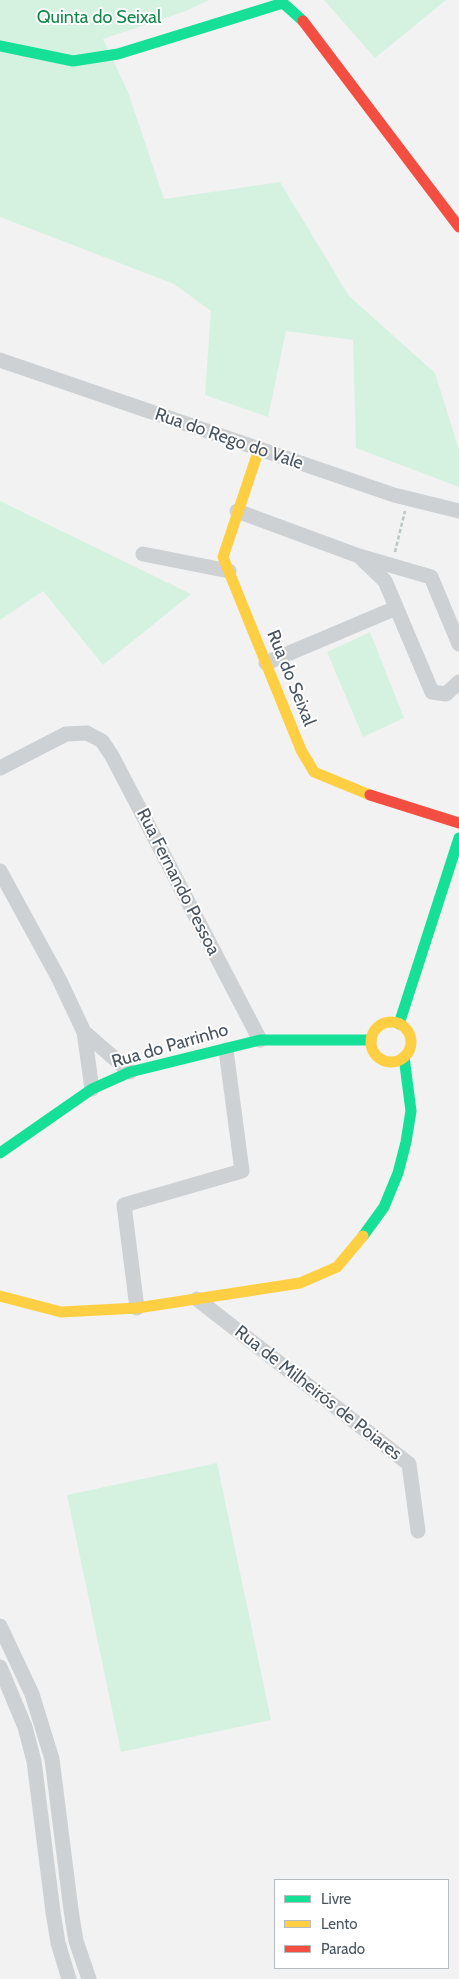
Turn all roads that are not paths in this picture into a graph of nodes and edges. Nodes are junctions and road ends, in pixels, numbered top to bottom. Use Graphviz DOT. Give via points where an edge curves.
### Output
graph roads {
  1 [pos="286,2"];
  2 [pos="0,46"];
  3 [pos="459,227"];
  4 [pos="0,360"];
  5 [pos="259,449"];
  6 [pos="459,511"];
  7 [pos="237,512"];
  8 [pos="144,554"];
  9 [pos="359,556"];
  10 [pos="229,571"];
  11 [pos="396,608"];
  12 [pos="459,644"];
  13 [pos="266,663"];
  14 [pos="459,682"];
  15 [pos="0,768"];
  16 [pos="459,823"];
  17 [pos="459,838"];
  18 [pos="0,871"];
  19 [pos="399,1024"];
  20 [pos="84,1032"];
  21 [pos="260,1040"];
  22 [pos="371,1040"];
  23 [pos="226,1050"];
  24 [pos="404,1057"];
  25 [pos="130,1072"];
  26 [pos="92,1089"];
  27 [pos="0,1153"];
  28 [pos="0,1296"];
  29 [pos="198,1298"];
  30 [pos="137,1308"];
  31 [pos="418,1531"];
  32 [pos="0,1626"];
  33 [pos="0,1667"];
  34 [pos="69,1979"];
  35 [pos="89,1979"];
  1 -- 2 [label="street" via="118,54 73,61"];
  1 -- 3 [label="street" via="317,38"];
  4 -- 5 [label="street, Rua do Rego do Vale"];
  5 -- 6 [label="street, Rua do Rego do Vale" via="407,500"];
  5 -- 7 [label="street, Rua do Seixal"];
  7 -- 9 [label="street"];
  7 -- 10 [label="street, Rua do Seixal" via="224,557"];
  8 -- 10 [label="street"];
  9 -- 11 [label="street" via="385,581"];
  9 -- 12 [label="street" via="431,577"];
  10 -- 13 [label="street, Rua do Seixal"];
  11 -- 13 [label="street"];
  11 -- 14 [label="street" via="432,692 446,694"];
  13 -- 16 [label="street, Rua do Seixal" via="301,750 314,772 372,796"];
  15 -- 21 [label="street, Rua Fernando Pessoa" via="66,734 86,733 102,742"];
  17 -- 19 [label="street"];
  18 -- 20 [label="street"];
  19 -- 22 [label="street" via="381,1025"];
  19 -- 24 [label="street" via="409,1032 411,1039 409,1052"];
  20 -- 25 [label="street"];
  20 -- 26 [label="street"];
  21 -- 22 [label="street, Rua do Parrinho"];
  21 -- 23 [label="street, Rua do Parrinho"];
  22 -- 24 [label="street" via="374,1053 385,1061 399,1061"];
  23 -- 25 [label="street, Rua do Parrinho" via="197,1054"];
  23 -- 30 [label="street" via="242,1171 124,1205"];
  24 -- 29 [label="street" via="411,1111 406,1142 384,1207 356,1248 337,1267 300,1283"];
  25 -- 26 [label="street, Rua do Parrinho"];
  26 -- 27 [label="street, Rua do Parrinho"];
  28 -- 30 [label="street" via="61,1312"];
  29 -- 30 [label="street"];
  29 -- 31 [label="street, Rua de Milheirós de Poiares" via="409,1464"];
  32 -- 35 [label="street" via="32,1694 52,1759 76,1941"];
  33 -- 34 [label="street" via="25,1727 34,1761 54,1920"];
}
